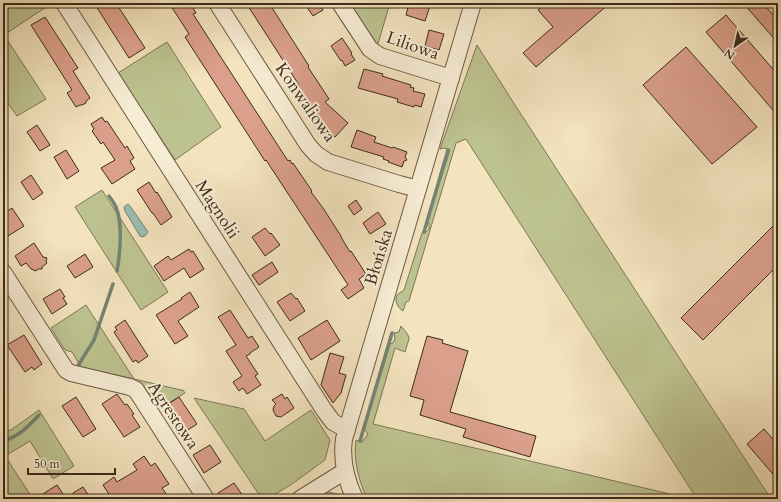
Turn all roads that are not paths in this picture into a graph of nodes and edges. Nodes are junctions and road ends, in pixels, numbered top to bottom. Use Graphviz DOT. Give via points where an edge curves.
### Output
graph roads {
  1 [pos="64,3"];
  2 [pos="217,3"];
  3 [pos="340,3"];
  4 [pos="473,3"];
  5 [pos="451,78"];
  6 [pos="418,189"];
  7 [pos="3,272"];
  8 [pos="347,430"];
  9 [pos="345,471"];
  10 [pos="206,499"];
  11 [pos="300,499"];
  12 [pos="355,499"];
  1 -- 8 [label="street, Magnolii" via="324,410 333,422"];
  2 -- 6 [label="street, Konwaliowa" via="316,154 328,162"];
  3 -- 5 [label="street, Liliowa" via="370,49 380,56"];
  4 -- 5 [label="street, Błońska"];
  5 -- 6 [label="street, Błońska"];
  6 -- 8 [label="street, Błońska"];
  7 -- 10 [label="street, Agrestowa" via="66,370 136,390"];
  8 -- 9 [label="street, Błońska" via="343,447"];
  9 -- 11 [label="street"];
  9 -- 12 [label="street, Błońska"];
}
